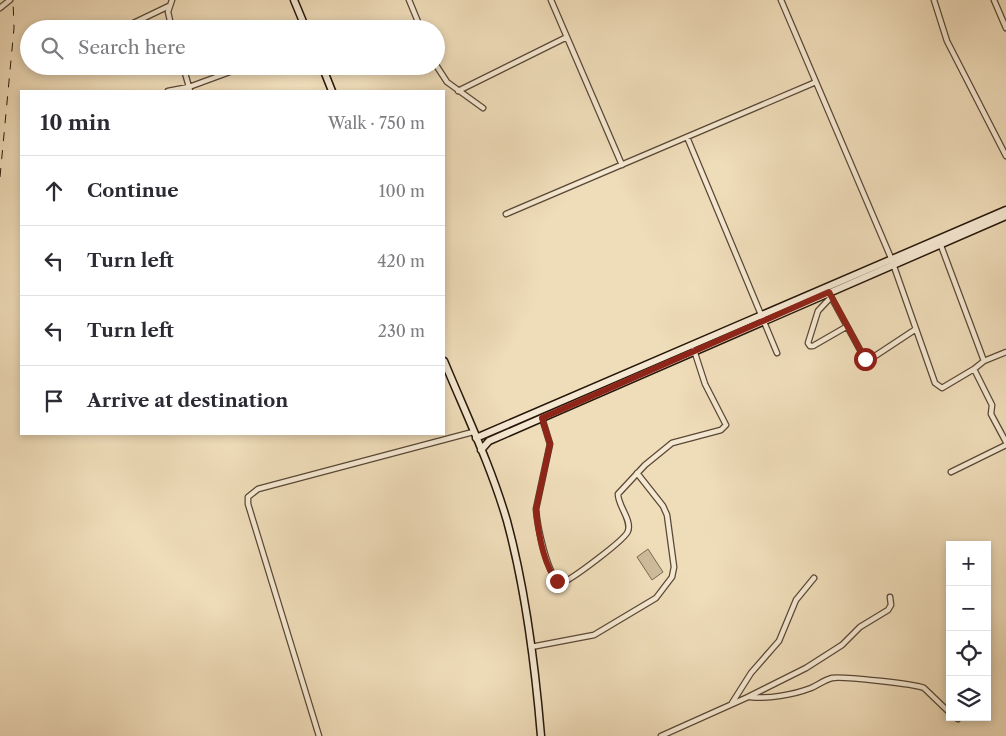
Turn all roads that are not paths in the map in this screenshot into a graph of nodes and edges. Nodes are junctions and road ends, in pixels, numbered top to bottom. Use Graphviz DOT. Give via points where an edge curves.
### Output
graph roads {
  1 [pos="10,0"];
  2 [pos="172,0"];
  3 [pos="294,0"];
  4 [pos="409,0"];
  5 [pos="551,0"];
  6 [pos="781,0"];
  7 [pos="934,0"];
  8 [pos="994,0"];
  9 [pos="169,6"];
  10 [pos="0,8"];
  11 [pos="140,20"];
  12 [pos="171,20"];
  13 [pos="302,20"];
  14 [pos="417,20"];
  15 [pos="1006,27"];
  16 [pos="567,37"];
  17 [pos="185,75"];
  18 [pos="224,75"];
  19 [pos="326,75"];
  20 [pos="441,75"];
  21 [pos="816,82"];
  22 [pos="190,89"];
  23 [pos="332,90"];
  24 [pos="458,91"];
  25 [pos="483,108"];
  26 [pos="687,137"];
  27 [pos="1006,156"];
  28 [pos="622,165"];
  29 [pos="1006,210"];
  30 [pos="506,214"];
  31 [pos="1006,216"];
  32 [pos="940,243"];
  33 [pos="892,261"];
  34 [pos="830,295"];
  35 [pos="762,317"];
  36 [pos="846,326"];
  37 [pos="916,329"];
  38 [pos="694,350"];
  39 [pos="1006,352"];
  40 [pos="777,353"];
  41 [pos="984,361"];
  42 [pos="445,363"];
  43 [pos="974,369"];
  44 [pos="542,418"];
  45 [pos="475,435"];
  46 [pos="1006,444"];
  47 [pos="481,450"];
  48 [pos="951,472"];
  49 [pos="637,473"];
  50 [pos="814,578"];
  51 [pos="890,597"];
  52 [pos="531,647"];
  53 [pos="748,697"];
  54 [pos="732,703"];
  55 [pos="946,709"];
  56 [pos="319,736"];
  57 [pos="541,736"];
  58 [pos="661,736"];
  1 -- 10 [label="street"];
  2 -- 9 [label="street"];
  3 -- 13 [label="street"];
  4 -- 14 [label="street"];
  5 -- 16 [label="street"];
  6 -- 21 [label="street"];
  7 -- 27 [label="street" via="947,41"];
  8 -- 15 [label="street"];
  9 -- 11 [label="street"];
  9 -- 12 [label="street"];
  16 -- 24 [label="street"];
  16 -- 28 [label="street"];
  17 -- 22 [label="street"];
  18 -- 22 [label="street"];
  19 -- 23 [label="street"];
  20 -- 24 [label="street"];
  21 -- 26 [label="street"];
  21 -- 33 [label="street"];
  24 -- 25 [label="street"];
  26 -- 28 [label="street"];
  26 -- 35 [label="street"];
  28 -- 30 [label="street"];
  29 -- 33 [label="street"];
  31 -- 32 [label="street"];
  32 -- 33 [label="street"];
  32 -- 41 [label="street"];
  33 -- 34 [label="street"];
  33 -- 35 [label="street"];
  33 -- 37 [label="street"];
  34 -- 35 [label="street"];
  34 -- 36 [label="street"];
  34 -- 36 [label="street" via="818,311 808,342 810,346"];
  35 -- 38 [label="street"];
  35 -- 40 [label="street"];
  35 -- 45 [label="street"];
  36 -- 37 [label="street" via="862,357 868,359"];
  37 -- 43 [label="street" via="938,387 942,388"];
  38 -- 44 [label="street"];
  38 -- 49 [label="street" via="705,384 726,425 721,430 672,443"];
  39 -- 41 [label="street"];
  41 -- 43 [label="street"];
  42 -- 45 [label="street"];
  43 -- 46 [label="street"];
  44 -- 47 [label="street" via="488,441"];
  44 -- 49 [label="street" via="550,444 536,509 545,553 557,581 566,582 574,578 626,535 628,524 618,494"];
  45 -- 47 [label="street"];
  45 -- 56 [label="street" via="258,489 248,498"];
  46 -- 48 [label="street"];
  47 -- 52 [label="street" via="507,521"];
  49 -- 52 [label="street" via="667,516 674,567 672,577 656,598 594,635"];
  50 -- 54 [label="street" via="796,600 779,641 751,673"];
  51 -- 53 [label="street" via="888,610 860,627 842,645 806,668"];
  52 -- 57 [label="street"];
  53 -- 54 [label="street"];
  53 -- 55 [label="street" via="766,698 834,678 918,686"];
  54 -- 58 [label="street"];
}
